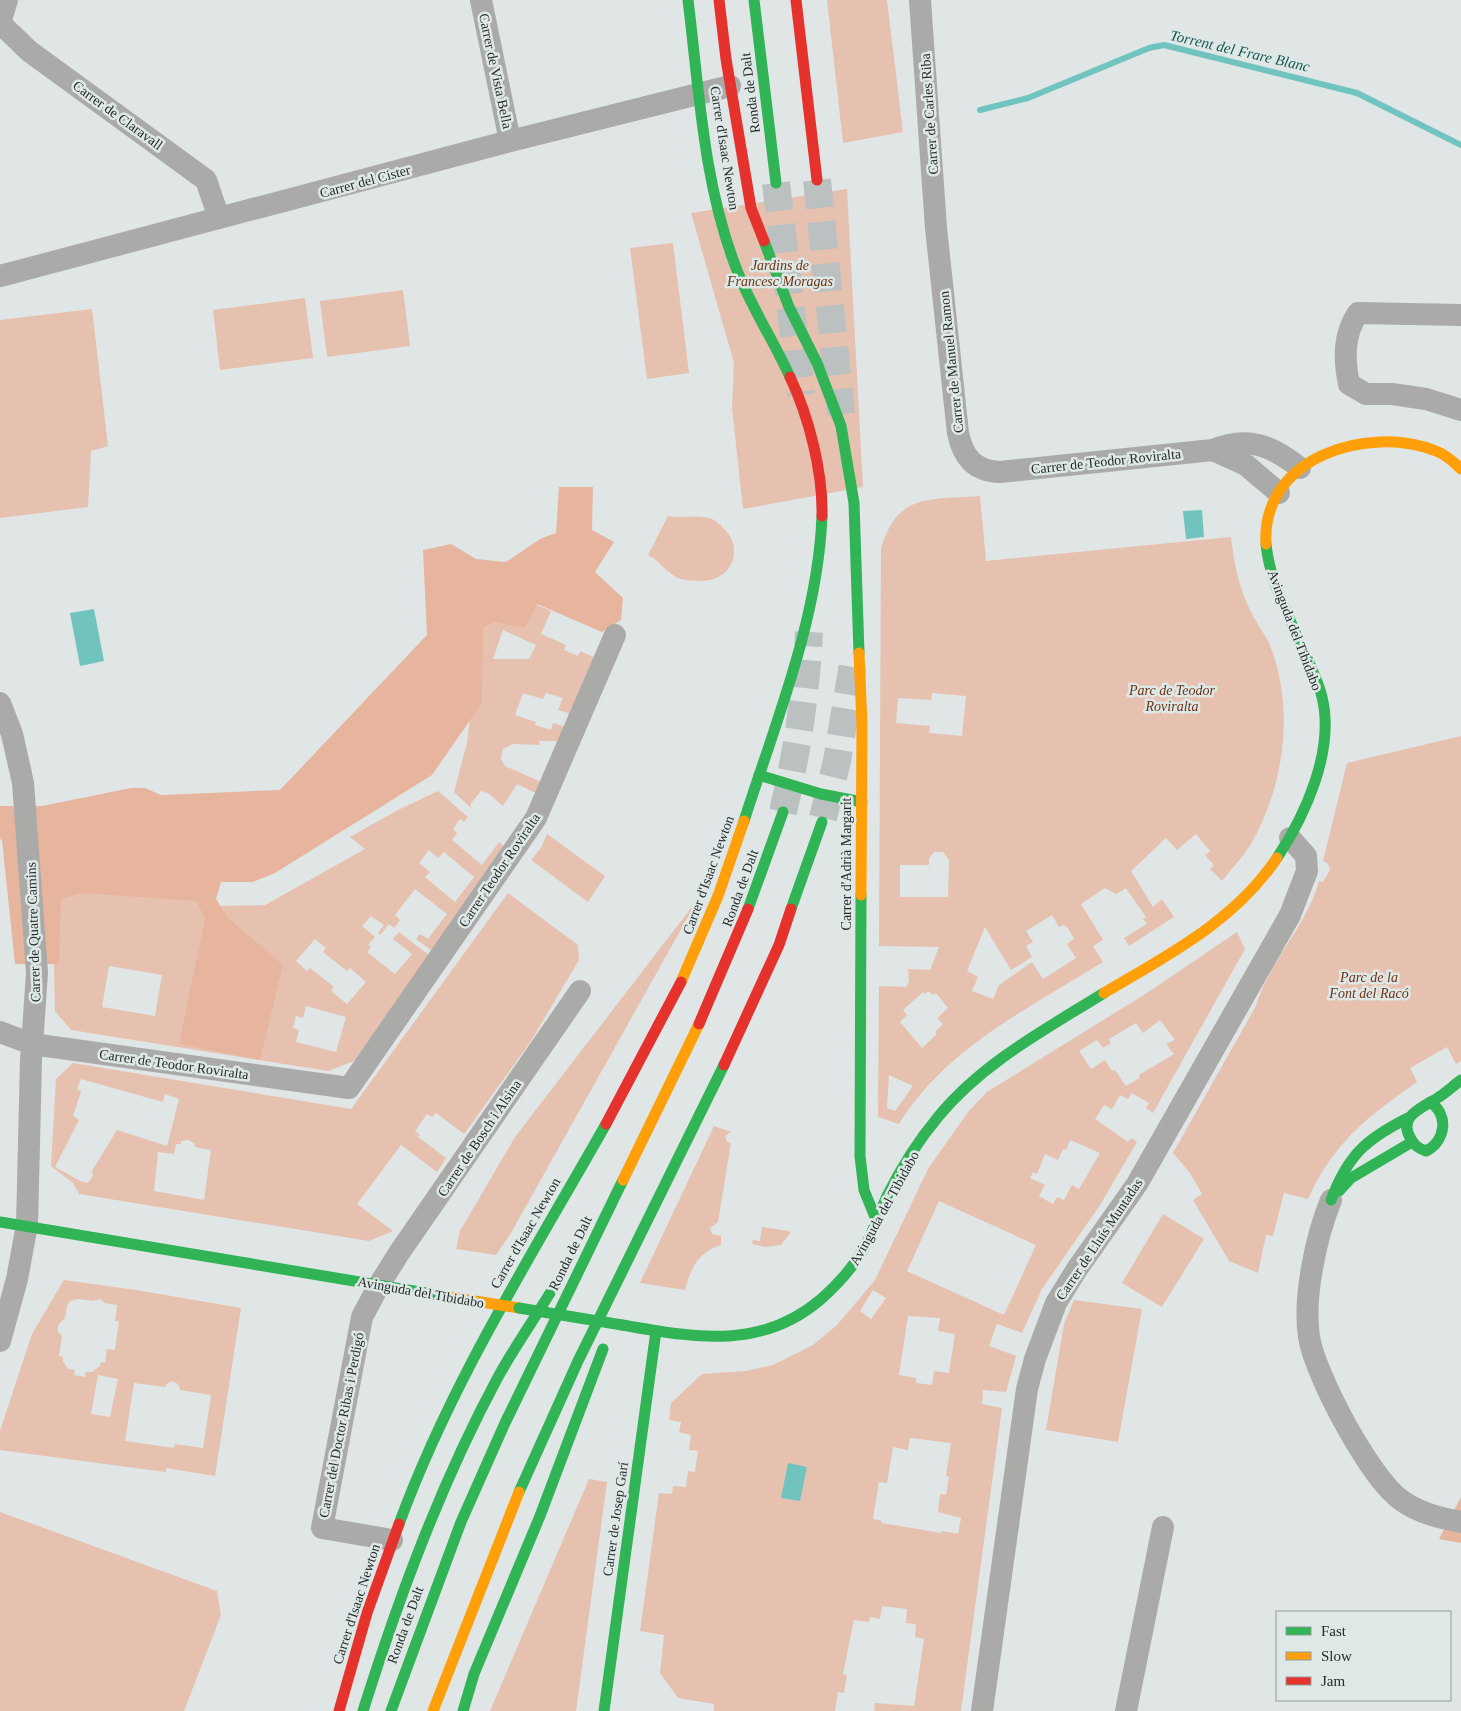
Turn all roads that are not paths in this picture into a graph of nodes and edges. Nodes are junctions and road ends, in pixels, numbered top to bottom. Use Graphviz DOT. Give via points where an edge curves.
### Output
graph roads {
  1 [pos="7,0"];
  2 [pos="481,0"];
  3 [pos="688,0"];
  4 [pos="719,0"];
  5 [pos="754,0"];
  6 [pos="796,0"];
  7 [pos="920,0"];
  8 [pos="0,23"];
  9 [pos="730,86"];
  10 [pos="700,93"];
  11 [pos="510,142"];
  12 [pos="818,180"];
  13 [pos="776,182"];
  14 [pos="219,218"];
  15 [pos="936,228"];
  16 [pos="0,276"];
  17 [pos="1461,315"];
  18 [pos="1461,410"];
  19 [pos="1213,450"];
  20 [pos="1300,468"];
  21 [pos="1461,469"];
  22 [pos="1000,472"];
  23 [pos="1278,492"];
  24 [pos="854,503"];
  25 [pos="615,635"];
  26 [pos="0,703"];
  27 [pos="759,775"];
  28 [pos="862,802"];
  29 [pos="783,812"];
  30 [pos="822,822"];
  31 [pos="1290,838"];
  32 [pos="580,991"];
  33 [pos="0,1032"];
  34 [pos="32,1044"];
  35 [pos="1461,1080"];
  36 [pos="349,1088"];
  37 [pos="1430,1102"];
  38 [pos="1451,1112"];
  39 [pos="1408,1118"];
  40 [pos="1412,1142"];
  41 [pos="1450,1142"];
  42 [pos="631,1162"];
  43 [pos="661,1193"];
  44 [pos="1331,1200"];
  45 [pos="0,1222"];
  46 [pos="877,1222"];
  47 [pos="27,1226"];
  48 [pos="570,1261"];
  49 [pos="379,1285"];
  50 [pos="555,1285"];
  51 [pos="502,1306"];
  52 [pos="656,1331"];
  53 [pos="0,1341"];
  54 [pos="1461,1522"];
  55 [pos="1163,1527"];
  56 [pos="392,1540"];
  57 [pos="339,1711"];
  58 [pos="363,1711"];
  59 [pos="391,1711"];
  60 [pos="433,1711"];
  61 [pos="463,1711"];
  62 [pos="604,1711"];
  63 [pos="982,1711"];
  64 [pos="1126,1711"];
  1 -- 8 [label="street"];
  2 -- 11 [label="street, Carrer de Vista Bella"];
  3 -- 10 [label="main road, Carrer d'Isaac Newton"];
  4 -- 9 [label="main road, Carrer d'Isaac Newton"];
  5 -- 13 [label="main road, Ronda de Dalt"];
  6 -- 12 [label="main road"];
  7 -- 15 [label="street, Carrer de Carles Riba"];
  8 -- 14 [label="street, Carrer de Claravall" via="29,51 206,180"];
  9 -- 10 [label="street, Carrer del Cister"];
  9 -- 24 [label="main road, Carrer d'Isaac Newton" via="751,208 789,307 818,363 841,426"];
  10 -- 11 [label="street, Carrer del Cister"];
  10 -- 27 [label="main road, Carrer d'Isaac Newton" via="717,205 732,257 794,384 804,412 822,504 820,553 806,622"];
  11 -- 14 [label="street, Carrer del Cister"];
  14 -- 16 [label="street, Carrer del Cister"];
  15 -- 22 [label="street, Carrer de Manuel Ramon" via="960,443 975,466"];
  17 -- 18 [label="street" via="1358,313 1349,326 1346,347 1350,384 1366,394 1426,399"];
  19 -- 20 [label="street, Carrer de Teodor Roviralta" via="1228,443 1260,445 1280,452"];
  19 -- 22 [label="street, Carrer de Teodor Roviralta"];
  19 -- 23 [label="street" via="1246,465"];
  20 -- 21 [label="main road, Avinguda del Tibidabo" via="1347,446 1399,441 1438,452"];
  20 -- 23 [label="main road, Avinguda del Tibidabo"];
  23 -- 31 [label="main road, Avinguda del Tibidabo" via="1267,522 1270,569 1319,688 1324,709 1322,747 1314,788"];
  24 -- 28 [label="main road, Carrer d'Adrià Margarit"];
  25 -- 36 [label="street, Carrer Teodor Roviralta" via="536,818"];
  26 -- 34 [label="street, Carrer de Quatre Camins" via="18,757 26,809 37,974"];
  27 -- 28 [label="main road" via="821,794"];
  27 -- 51 [label="main road, Carrer d'Isaac Newton" via="698,947 604,1126"];
  28 -- 46 [label="main road, Carrer d'Adrià Margarit" via="859,1133 861,1183 869,1211"];
  29 -- 42 [label="main road, Ronda de Dalt" via="736,942"];
  30 -- 43 [label="main road" via="772,963"];
  31 -- 46 [label="main road, Avinguda del Tibidabo" via="1267,871 1219,922 1029,1040 993,1064 957,1096 918,1145 892,1188"];
  31 -- 63 [label="street, Carrer de Lluís Muntadas" via="1306,856 1307,871 1290,915 1137,1184 1056,1303 1035,1359 1027,1389"];
  32 -- 49 [label="street, Carrer de Bosch i Alsina"];
  33 -- 34 [label="street, Carrer de Teodor Roviralta"];
  34 -- 36 [label="street, Carrer de Teodor Roviralta"];
  34 -- 47 [label="street, Carrer de Quatre Camins"];
  35 -- 37 [label="main road"];
  37 -- 38 [label="main road" via="1445,1106"];
  37 -- 39 [label="main road" via="1413,1110"];
  39 -- 40 [label="main road" via="1406,1126"];
  39 -- 44 [label="main road" via="1377,1135 1353,1156 1340,1173"];
  40 -- 41 [label="main road" via="1429,1150 1444,1147"];
  40 -- 44 [label="main road" via="1351,1178"];
  42 -- 48 [label="main road"];
  42 -- 59 [label="main road, Ronda de Dalt" via="461,1522"];
  43 -- 60 [label="main road" via="523,1483 463,1628"];
  43 -- 61 [label="main road" via="540,1516 474,1674"];
  44 -- 54 [label="street" via="1311,1277 1308,1309 1309,1337 1316,1363 1380,1480 1414,1508"];
  45 -- 47 [label="main road, Avinguda del Tibidabo"];
  46 -- 52 [label="main road, Avinguda del Tibidabo" via="860,1256 837,1286 799,1317 755,1334"];
  47 -- 49 [label="main road, Avinguda del Tibidabo"];
  47 -- 53 [label="street, Carrer de Quatre Camins"];
  49 -- 51 [label="main road, Avinguda del Tibidabo"];
  49 -- 56 [label="street, Carrer del Doctor Ribas i Perdigó" via="362,1317 322,1528"];
  50 -- 58 [label="main road" via="499,1376 449,1480 387,1632"];
  51 -- 52 [label="main road, Avinguda del Tibidabo, bridge"];
  51 -- 56 [label="main road, Carrer d'Isaac Newton" via="441,1425"];
  52 -- 62 [label="main road, Carrer de Josep Garí"];
  55 -- 64 [label="street"];
  56 -- 57 [label="main road, Carrer d'Isaac Newton"];
}
